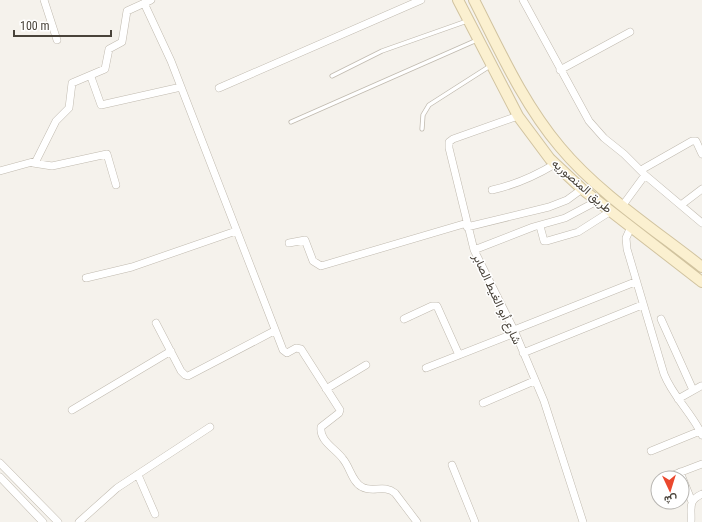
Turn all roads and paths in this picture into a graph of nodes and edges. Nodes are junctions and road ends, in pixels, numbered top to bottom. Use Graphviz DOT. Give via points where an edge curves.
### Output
graph roads {
  1 [pos="44,0"];
  2 [pos="421,0"];
  3 [pos="458,0"];
  4 [pos="474,0"];
  5 [pos="523,0"];
  6 [pos="148,1"];
  7 [pos="468,21"];
  8 [pos="630,32"];
  9 [pos="57,40"];
  10 [pos="478,40"];
  11 [pos="491,65"];
  12 [pos="560,70"];
  13 [pos="91,76"];
  14 [pos="332,76"];
  15 [pos="517,83"];
  16 [pos="181,87"];
  17 [pos="219,88"];
  18 [pos="504,90"];
  19 [pos="518,116"];
  20 [pos="291,122"];
  21 [pos="422,129"];
  22 [pos="702,154"];
  23 [pos="33,163"];
  24 [pos="555,164"];
  25 [pos="0,171"];
  26 [pos="643,172"];
  27 [pos="116,185"];
  28 [pos="582,189"];
  29 [pos="702,189"];
  30 [pos="492,190"];
  31 [pos="597,201"];
  32 [pos="624,203"];
  33 [pos="681,205"];
  34 [pos="611,211"];
  35 [pos="702,223"];
  36 [pos="467,225"];
  37 [pos="540,226"];
  38 [pos="631,226"];
  39 [pos="236,231"];
  40 [pos="289,243"];
  41 [pos="474,250"];
  42 [pos="702,267"];
  43 [pos="86,278"];
  44 [pos="635,282"];
  45 [pos="702,282"];
  46 [pos="642,305"];
  47 [pos="404,319"];
  48 [pos="661,320"];
  49 [pos="156,323"];
  50 [pos="274,331"];
  51 [pos="514,331"];
  52 [pos="171,351"];
  53 [pos="523,353"];
  54 [pos="459,355"];
  55 [pos="366,365"];
  56 [pos="426,368"];
  57 [pos="534,381"];
  58 [pos="701,386"];
  59 [pos="326,389"];
  60 [pos="693,390"];
  61 [pos="678,399"];
  62 [pos="483,403"];
  63 [pos="72,410"];
  64 [pos="210,427"];
  65 [pos="701,433"];
  66 [pos="652,451"];
  67 [pos="0,462"];
  68 [pos="452,464"];
  69 [pos="702,464"];
  70 [pos="686,470"];
  71 [pos="138,475"];
  72 [pos="0,477"];
  73 [pos="690,497"];
  74 [pos="701,497"];
  75 [pos="692,502"];
  76 [pos="155,514"];
  77 [pos="43,522"];
  78 [pos="58,522"];
  79 [pos="79,522"];
  80 [pos="417,522"];
  81 [pos="473,522"];
  82 [pos="583,522"];
  83 [pos="690,522"];
  1 -- 9 [label="street"];
  2 -- 17 [label="street"];
  3 -- 7 [label="main road, طريق المنصوريه"];
  4 -- 15 [label="main road, طريق المنصوريه"];
  5 -- 12 [label="street"];
  6 -- 13 [label="street" via="127,11 122,42 109,49 105,69"];
  6 -- 16 [label="street"];
  7 -- 10 [label="main road, طريق المنصوريه"];
  7 -- 14 [label="lane" via="382,51"];
  8 -- 12 [label="street"];
  10 -- 11 [label="main road, طريق المنصوريه"];
  10 -- 20 [label="lane"];
  11 -- 18 [label="main road, طريق المنصوريه"];
  11 -- 21 [label="lane" via="429,105 422,115"];
  12 -- 26 [label="street" via="589,121 604,138"];
  13 -- 16 [label="street" via="101,105"];
  13 -- 23 [label="street" via="72,83 69,108 56,121"];
  15 -- 18 [label="main road"];
  15 -- 32 [label="main road, طريق المنصوريه" via="539,120 560,148 597,186"];
  16 -- 39 [label="street"];
  18 -- 19 [label="main road, طريق المنصوريه"];
  19 -- 24 [label="main road, طريق المنصوريه"];
  19 -- 36 [label="street, شارع أبو الغيط الصابر" via="449,142"];
  22 -- 26 [label="street" via="696,141 692,141"];
  23 -- 25 [label="street"];
  23 -- 27 [label="street" via="52,166 107,154"];
  24 -- 28 [label="main road, طريق المنصوريه"];
  24 -- 30 [label="street" via="534,176"];
  26 -- 32 [label="street" via="637,186"];
  26 -- 33 [label="street"];
  28 -- 31 [label="main road, طريق المنصوريه"];
  28 -- 36 [label="street" via="567,200 549,207"];
  29 -- 33 [label="street"];
  31 -- 34 [label="main road, طريق المنصوريه"];
  31 -- 37 [label="street" via="565,218"];
  32 -- 42 [label="main road, طريق المنصوريه"];
  33 -- 35 [label="street"];
  34 -- 37 [label="street" via="578,232 546,241"];
  34 -- 38 [label="main road, طريق المنصوريه"];
  36 -- 40 [label="street" via="321,266 313,261 305,240"];
  36 -- 41 [label="street, شارع أبو الغيط الصابر"];
  37 -- 41 [label="street"];
  38 -- 44 [label="street" via="625,244"];
  38 -- 45 [label="main road, طريق المنصوريه"];
  39 -- 43 [label="street" via="132,267"];
  39 -- 50 [label="street"];
  41 -- 51 [label="street, شارع أبو الغيط الصابر"];
  44 -- 46 [label="street"];
  44 -- 51 [label="street"];
  46 -- 53 [label="street"];
  46 -- 61 [label="street" via="664,374"];
  47 -- 54 [label="street" via="436,306"];
  48 -- 60 [label="street"];
  49 -- 52 [label="street"];
  50 -- 52 [label="street" via="188,376 181,371"];
  50 -- 59 [label="street" via="284,352 301,349"];
  51 -- 53 [label="street, شارع أبو الغيط الصابر"];
  51 -- 54 [label="street"];
  52 -- 63 [label="street"];
  53 -- 57 [label="street, شارع أبو الغيط الصابر"];
  54 -- 56 [label="street"];
  55 -- 59 [label="street"];
  57 -- 62 [label="street"];
  57 -- 82 [label="street, شارع أبو الغيط الصابر" via="546,408"];
  58 -- 60 [label="street"];
  59 -- 80 [label="street" via="340,412 321,427 327,444 343,459 358,485 364,488 390,489"];
  60 -- 61 [label="street"];
  61 -- 65 [label="street"];
  64 -- 71 [label="street"];
  65 -- 66 [label="street"];
  67 -- 78 [label="street"];
  68 -- 81 [label="street"];
  69 -- 70 [label="street"];
  71 -- 76 [label="street"];
  71 -- 79 [label="street" via="117,488"];
  72 -- 77 [label="street"];
  73 -- 75 [label="street"];
  74 -- 75 [label="street"];
  75 -- 83 [label="street"];
}
